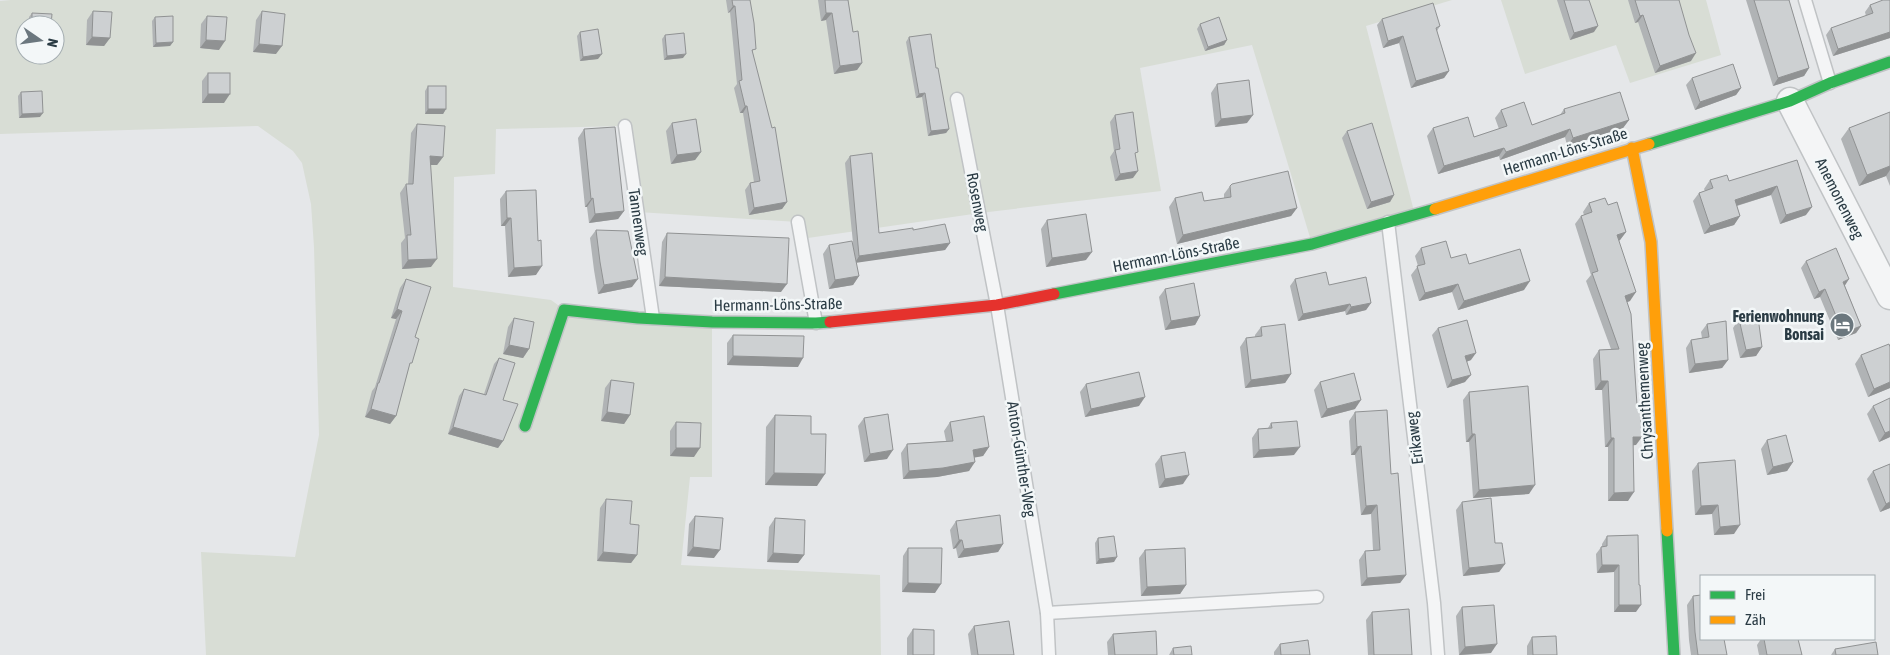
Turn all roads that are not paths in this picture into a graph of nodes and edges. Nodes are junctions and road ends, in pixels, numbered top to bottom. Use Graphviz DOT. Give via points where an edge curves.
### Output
graph roads {
  1 [pos="1805,0"];
  2 [pos="1890,62"];
  3 [pos="1830,82"];
  4 [pos="957,99"];
  5 [pos="1790,101"];
  6 [pos="625,126"];
  7 [pos="1632,148"];
  8 [pos="798,222"];
  9 [pos="1388,222"];
  10 [pos="1890,296"];
  11 [pos="997,305"];
  12 [pos="653,318"];
  13 [pos="816,323"];
  14 [pos="525,426"];
  15 [pos="1317,597"];
  16 [pos="1047,613"];
  17 [pos="1049,655"];
  18 [pos="1438,655"];
  19 [pos="1674,655"];
  1 -- 3 [label="lane"];
  2 -- 3 [label="street, Hermann-Löns-Straße"];
  3 -- 5 [label="street, Hermann-Löns-Straße"];
  4 -- 11 [label="lane, Rosenweg"];
  5 -- 7 [label="street, Hermann-Löns-Straße"];
  5 -- 10 [label="street, Anemonenweg"];
  6 -- 12 [label="lane, Tannenweg"];
  7 -- 9 [label="street, Hermann-Löns-Straße"];
  7 -- 19 [label="street, Chrysanthemenweg" via="1651,242"];
  8 -- 13 [label="lane"];
  9 -- 11 [label="street, Hermann-Löns-Straße" via="1312,244"];
  9 -- 18 [label="lane, Erikaweg"];
  11 -- 13 [label="street, Hermann-Löns-Straße"];
  11 -- 16 [label="lane, Anton-Günther-Weg"];
  12 -- 13 [label="street, Hermann-Löns-Straße"];
  12 -- 14 [label="street, Hermann-Löns-Straße" via="564,310"];
  15 -- 16 [label="lane"];
  16 -- 17 [label="lane, Anton-Günther-Weg"];
}
